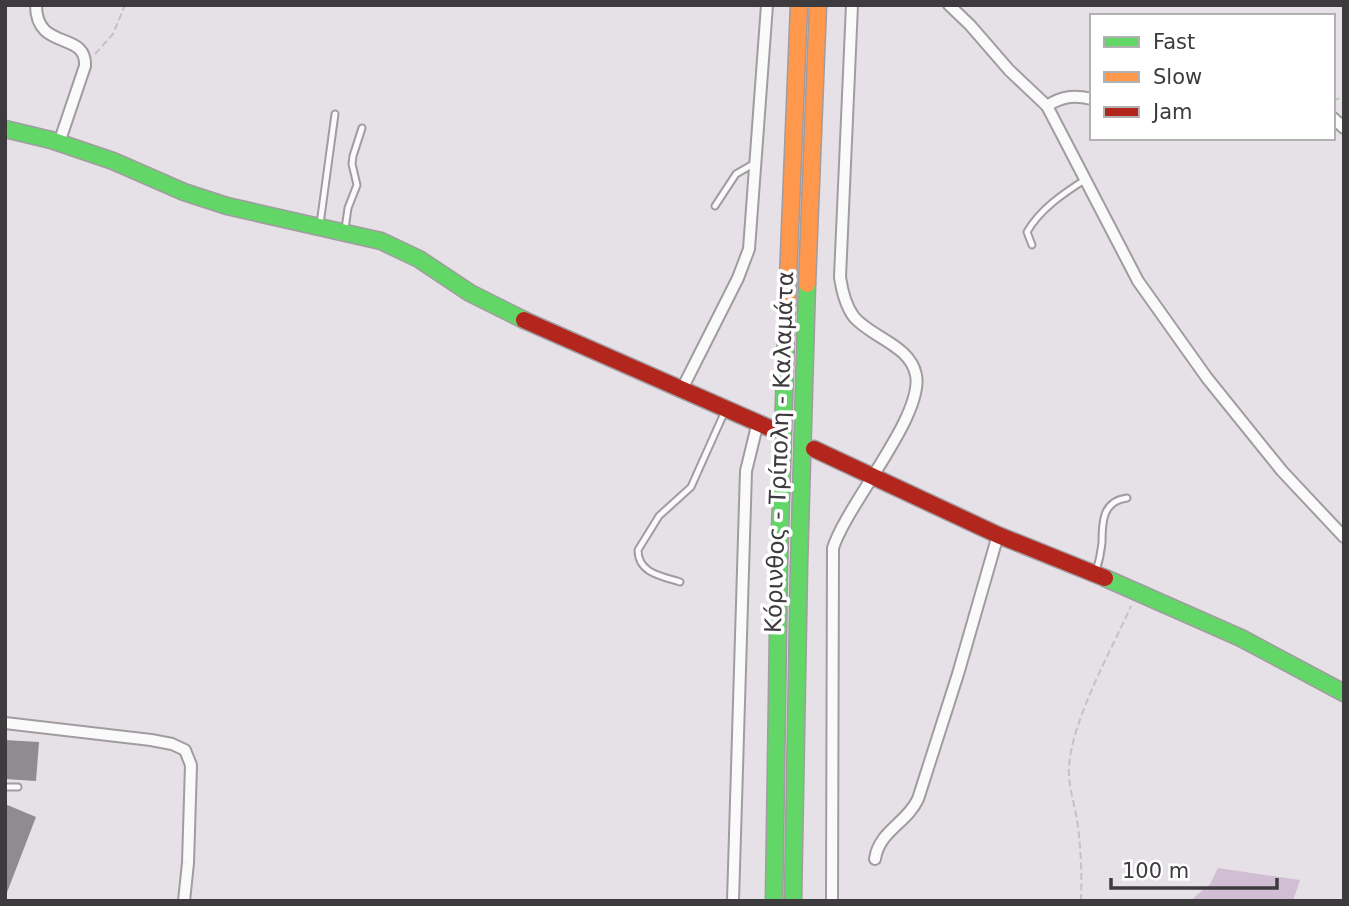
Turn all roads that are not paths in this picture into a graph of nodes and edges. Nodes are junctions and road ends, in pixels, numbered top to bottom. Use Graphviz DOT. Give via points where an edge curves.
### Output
graph roads {
  1 [pos="36,5"];
  2 [pos="768,5"];
  3 [pos="799,5"];
  4 [pos="818,5"];
  5 [pos="852,5"];
  6 [pos="949,5"];
  7 [pos="1090,99"];
  8 [pos="1047,106"];
  9 [pos="335,114"];
  10 [pos="5,128"];
  11 [pos="362,128"];
  12 [pos="59,143"];
  13 [pos="755,163"];
  14 [pos="1086,179"];
  15 [pos="715,206"];
  16 [pos="319,227"];
  17 [pos="346,232"];
  18 [pos="1032,245"];
  19 [pos="682,389"];
  20 [pos="726,408"];
  21 [pos="758,422"];
  22 [pos="774,430"];
  23 [pos="814,449"];
  24 [pos="872,476"];
  25 [pos="1127,498"];
  26 [pos="998,535"];
  27 [pos="1344,537"];
  28 [pos="1095,574"];
  29 [pos="680,582"];
  30 [pos="1344,693"];
  31 [pos="5,723"];
  32 [pos="5,787"];
  33 [pos="18,787"];
  34 [pos="875,859"];
  35 [pos="184,901"];
  36 [pos="733,901"];
  37 [pos="774,901"];
  38 [pos="793,901"];
  39 [pos="832,901"];
  1 -- 12 [label="street" via="37,20 45,32 78,47 85,60"];
  2 -- 13 [label="street"];
  3 -- 37 [label="main road, Κόρινθος - Τρίπολη - Καλαμάτα" via="785,324"];
  4 -- 38 [label="main road, Κόρινθος - Τρίπολη - Καλαμάτα" via="805,325"];
  5 -- 24 [label="street" via="842,293 854,317 911,361 917,385 907,415"];
  6 -- 8 [label="street"];
  7 -- 8 [label="street" via="1060,97"];
  8 -- 14 [label="street"];
  9 -- 16 [label="lane"];
  10 -- 12 [label="main road"];
  11 -- 17 [label="lane" via="353,156 357,185 348,208"];
  12 -- 16 [label="main road" via="208,201"];
  13 -- 15 [label="lane" via="736,173"];
  13 -- 19 [label="street" via="752,228 745,262"];
  14 -- 18 [label="lane" via="1031,226 1027,236"];
  14 -- 27 [label="street" via="1138,281 1282,471"];
  16 -- 17 [label="main road"];
  17 -- 19 [label="main road" via="405,251 509,314"];
  19 -- 20 [label="main road"];
  20 -- 21 [label="main road"];
  20 -- 29 [label="lane" via="691,487 659,516 638,550 644,568"];
  21 -- 22 [label="main road"];
  21 -- 36 [label="street" via="746,471"];
  23 -- 24 [label="main road"];
  24 -- 26 [label="main road"];
  24 -- 39 [label="street" via="841,527 831,561"];
  25 -- 28 [label="lane" via="1117,500 1104,513"];
  26 -- 28 [label="main road"];
  26 -- 34 [label="street" via="918,799 884,836"];
  28 -- 30 [label="main road" via="1241,638"];
  31 -- 35 [label="street" via="161,742 184,750 191,765"];
  32 -- 33 [label="lane"];
}
